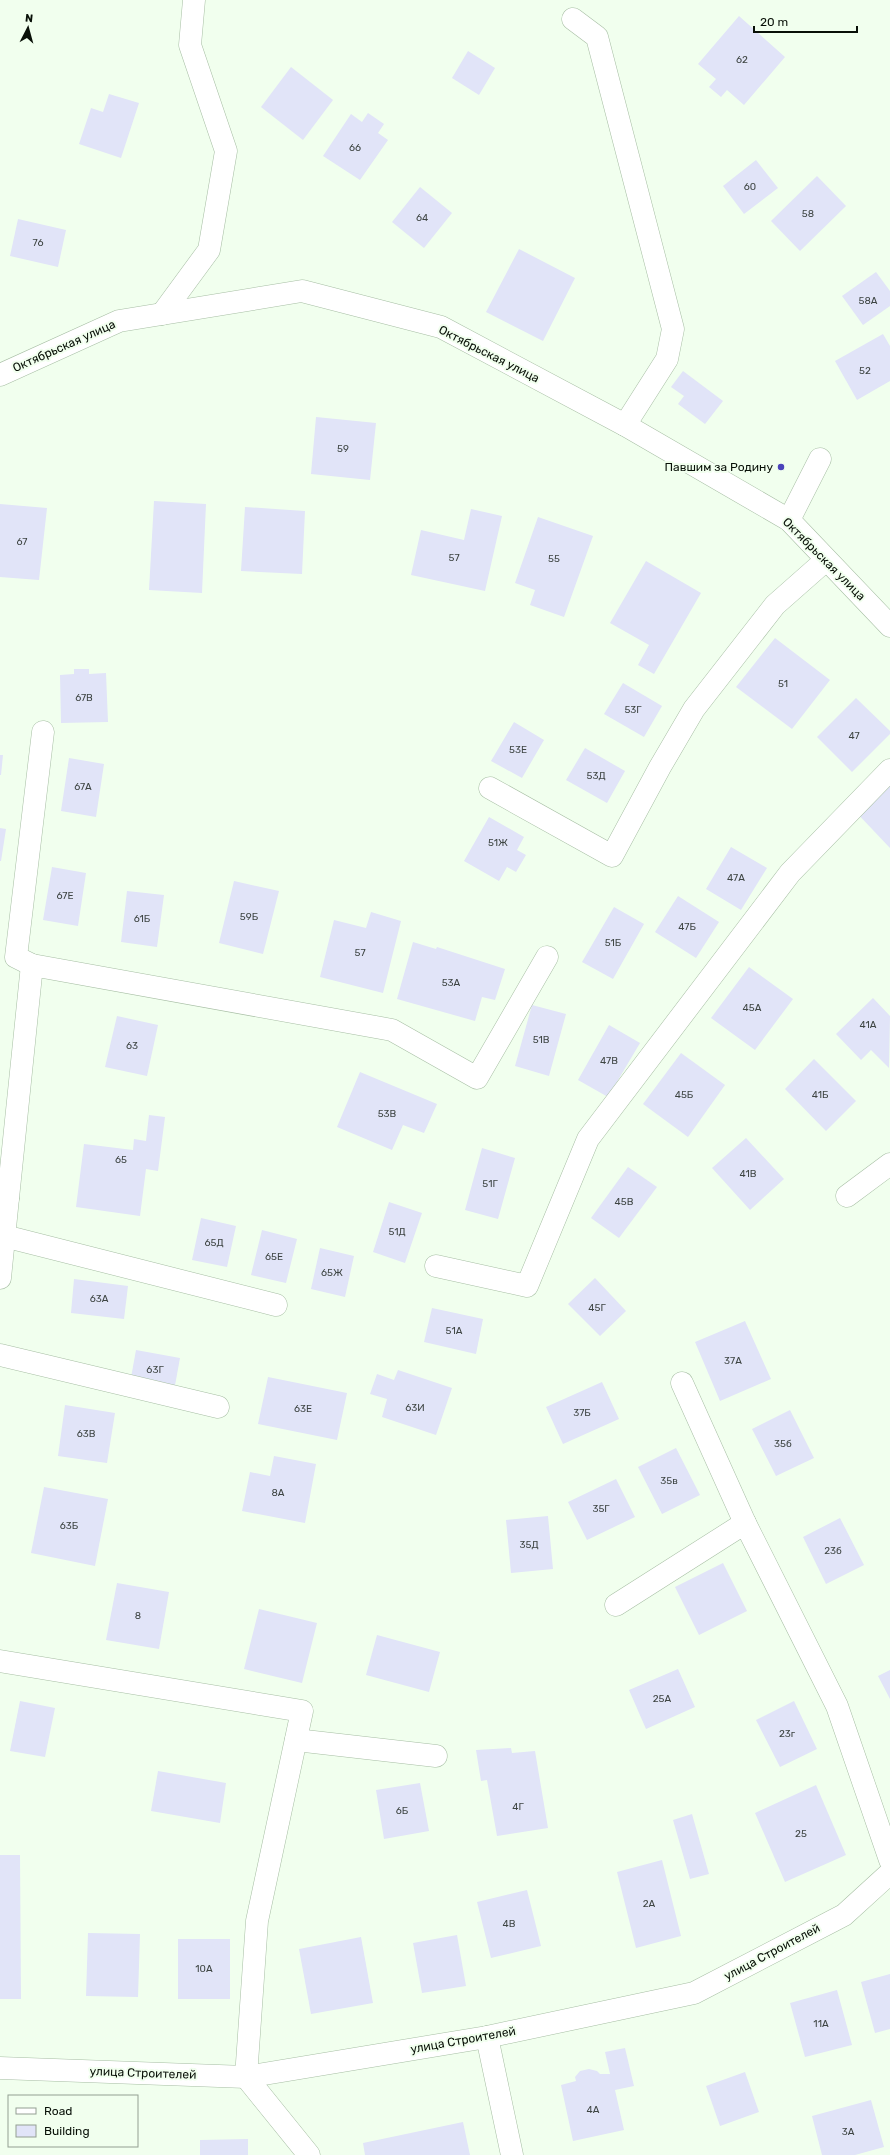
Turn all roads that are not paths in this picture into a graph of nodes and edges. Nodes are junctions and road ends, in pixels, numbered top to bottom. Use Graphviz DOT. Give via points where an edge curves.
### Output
graph roads {
  1 [pos="194,0"];
  2 [pos="573,19"];
  3 [pos="162,314"];
  4 [pos="0,375"];
  5 [pos="625,425"];
  6 [pos="820,459"];
  7 [pos="789,520"];
  8 [pos="826,560"];
  9 [pos="890,626"];
  10 [pos="43,732"];
  11 [pos="890,770"];
  12 [pos="490,788"];
  13 [pos="547,957"];
  14 [pos="16,959"];
  15 [pos="890,1164"];
  16 [pos="846,1196"];
  17 [pos="4,1197"];
  18 [pos="4,1236"];
  19 [pos="436,1266"];
  20 [pos="0,1278"];
  21 [pos="276,1305"];
  22 [pos="0,1354"];
  23 [pos="682,1383"];
  24 [pos="218,1407"];
  25 [pos="746,1523"];
  26 [pos="616,1605"];
  27 [pos="0,1660"];
  28 [pos="296,1740"];
  29 [pos="436,1756"];
  30 [pos="890,1860"];
  31 [pos="890,1873"];
  32 [pos="488,2037"];
  33 [pos="0,2068"];
  34 [pos="246,2077"];
  35 [pos="309,2155"];
  36 [pos="512,2155"];
  1 -- 3 [label="street" via="190,44 226,151 209,250"];
  2 -- 5 [label="street" via="598,37 673,329 667,359"];
  3 -- 4 [label="street, Октябрьская улица" via="119,321"];
  3 -- 5 [label="street, Октябрьская улица" via="302,291 441,328"];
  5 -- 7 [label="street, Октябрьская улица"];
  6 -- 7 [label="street"];
  7 -- 8 [label="street, Октябрьская улица"];
  8 -- 9 [label="street, Октябрьская улица"];
  8 -- 12 [label="street" via="775,605 694,709 612,856"];
  10 -- 14 [label="street"];
  11 -- 19 [label="street" via="790,873 588,1139 527,1286"];
  13 -- 14 [label="street" via="477,1078 392,1030"];
  14 -- 17 [label="street"];
  15 -- 16 [label="street"];
  17 -- 18 [label="street"];
  18 -- 20 [label="street"];
  18 -- 21 [label="street"];
  22 -- 24 [label="street"];
  23 -- 25 [label="street"];
  25 -- 26 [label="street"];
  25 -- 30 [label="street" via="838,1706"];
  27 -- 28 [label="street" via="302,1711"];
  28 -- 29 [label="street"];
  28 -- 34 [label="street" via="257,1921"];
  31 -- 32 [label="street, улица Строителей" via="844,1914 694,1993"];
  32 -- 34 [label="street, улица Строителей"];
  32 -- 36 [label="street"];
  33 -- 34 [label="street, улица Строителей"];
  34 -- 35 [label="street"];
}
